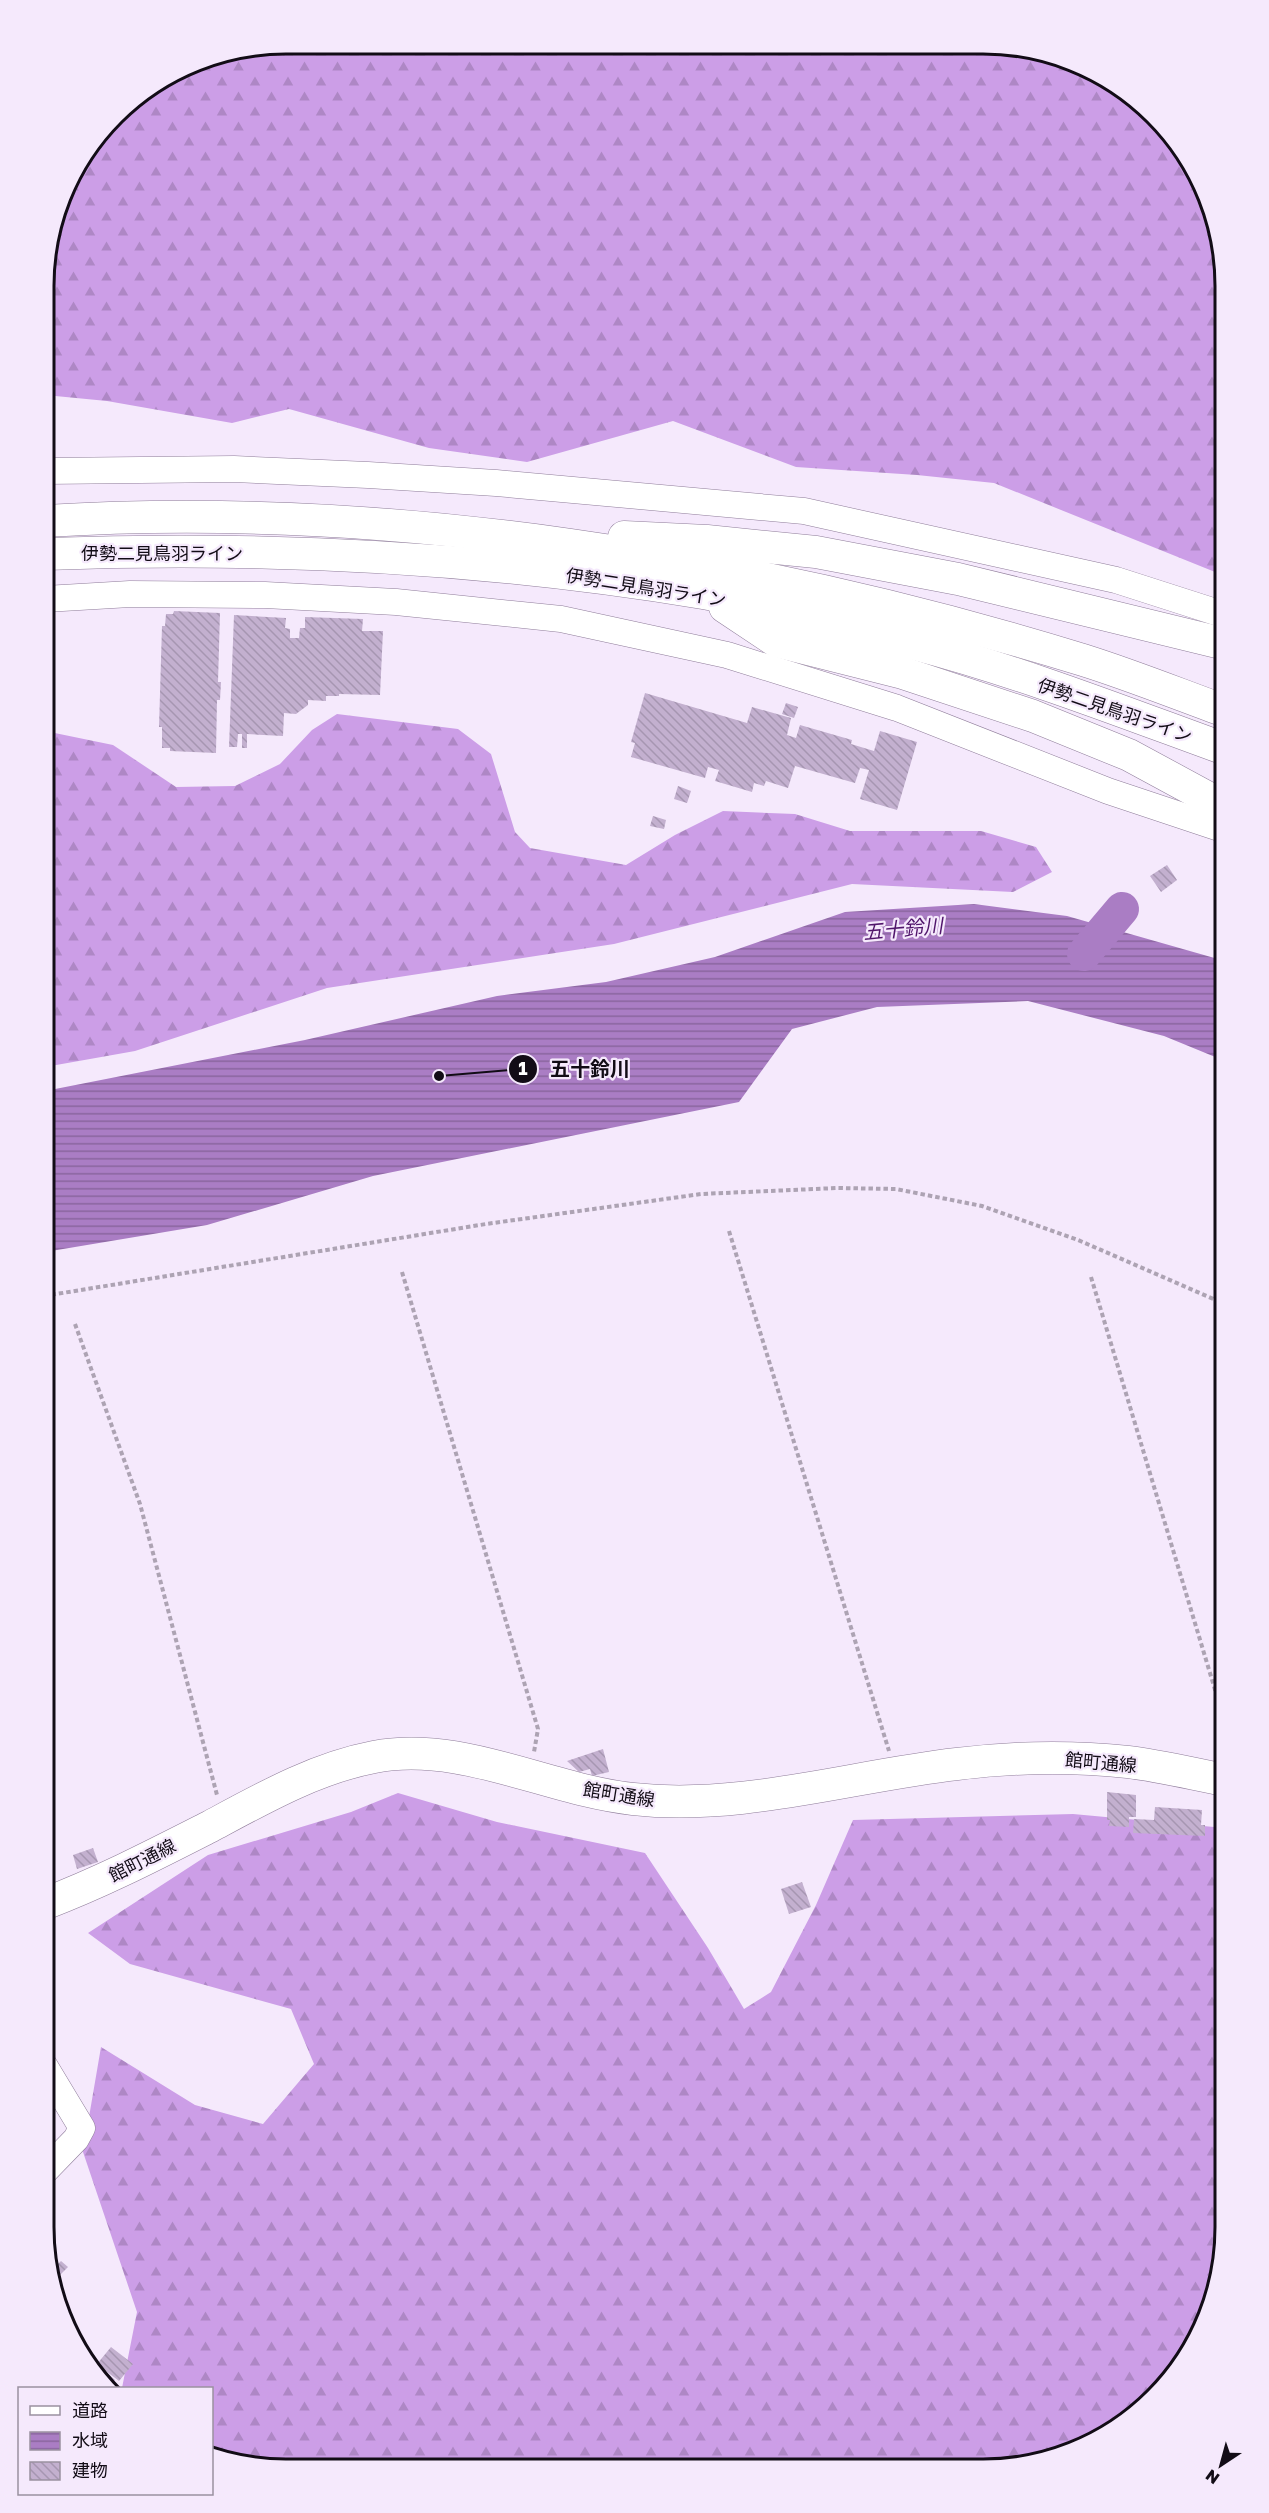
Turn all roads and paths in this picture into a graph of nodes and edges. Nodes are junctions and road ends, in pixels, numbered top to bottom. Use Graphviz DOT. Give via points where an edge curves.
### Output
graph roads {
  1 [pos="54,471"];
  2 [pos="54,519"];
  3 [pos="585,547"];
  4 [pos="54,555"];
  5 [pos="706,594"];
  6 [pos="54,598"];
  7 [pos="1215,612"];
  8 [pos="1215,642"];
  9 [pos="1215,707"];
  10 [pos="1215,745"];
  11 [pos="1215,802"];
  12 [pos="1215,827"];
  13 [pos="729,1231"];
  14 [pos="402,1272"];
  15 [pos="1091,1277"];
  16 [pos="54,1294"];
  17 [pos="1215,1300"];
  18 [pos="75,1324"];
  19 [pos="1215,1690"];
  20 [pos="897,1774"];
  21 [pos="530,1777"];
  22 [pos="1215,1778"];
  23 [pos="224,1818"];
  24 [pos="54,1900"];
  25 [pos="54,2082"];
  26 [pos="54,2162"];
  1 -- 7 [label="street" via="234,469 379,476 804,512 1116,580"];
  2 -- 3 [label="main road, 伊勢二見鳥羽ライン" via="133,515 272,517"];
  3 -- 8 [label="main road" via="629,536 816,552 958,579"];
  3 -- 9 [label="main road, 伊勢二見鳥羽ライン" via="757,577 928,615 1085,661"];
  4 -- 5 [label="main road, 伊勢二見鳥羽ライン" via="147,551 407,560 556,573"];
  5 -- 10 [label="main road, 伊勢二見鳥羽ライン" via="917,645 1075,694"];
  5 -- 11 [label="main road" via="776,640 903,673 1033,716 1129,755"];
  6 -- 12 [label="street" via="130,594 265,595 396,602 561,619 727,655 897,708 1108,791"];
  13 -- 20 [label="path"];
  14 -- 21 [label="path" via="538,1729"];
  15 -- 19 [label="path"];
  16 -- 17 [label="path" via="486,1224 690,1196 837,1188 896,1190 982,1206 1078,1240"];
  18 -- 23 [label="path" via="140,1504"];
  20 -- 21 [label="main road, 館町通線" via="772,1794 676,1801 632,1799"];
  20 -- 22 [label="main road, 館町通線" via="957,1764 1059,1758 1129,1762"];
  21 -- 23 [label="main road, 館町通線" via="467,1758 377,1756 334,1767"];
  23 -- 24 [label="main road, 館町通線" via="125,1870"];
  25 -- 26 [label="street" via="82,2128"];
}
